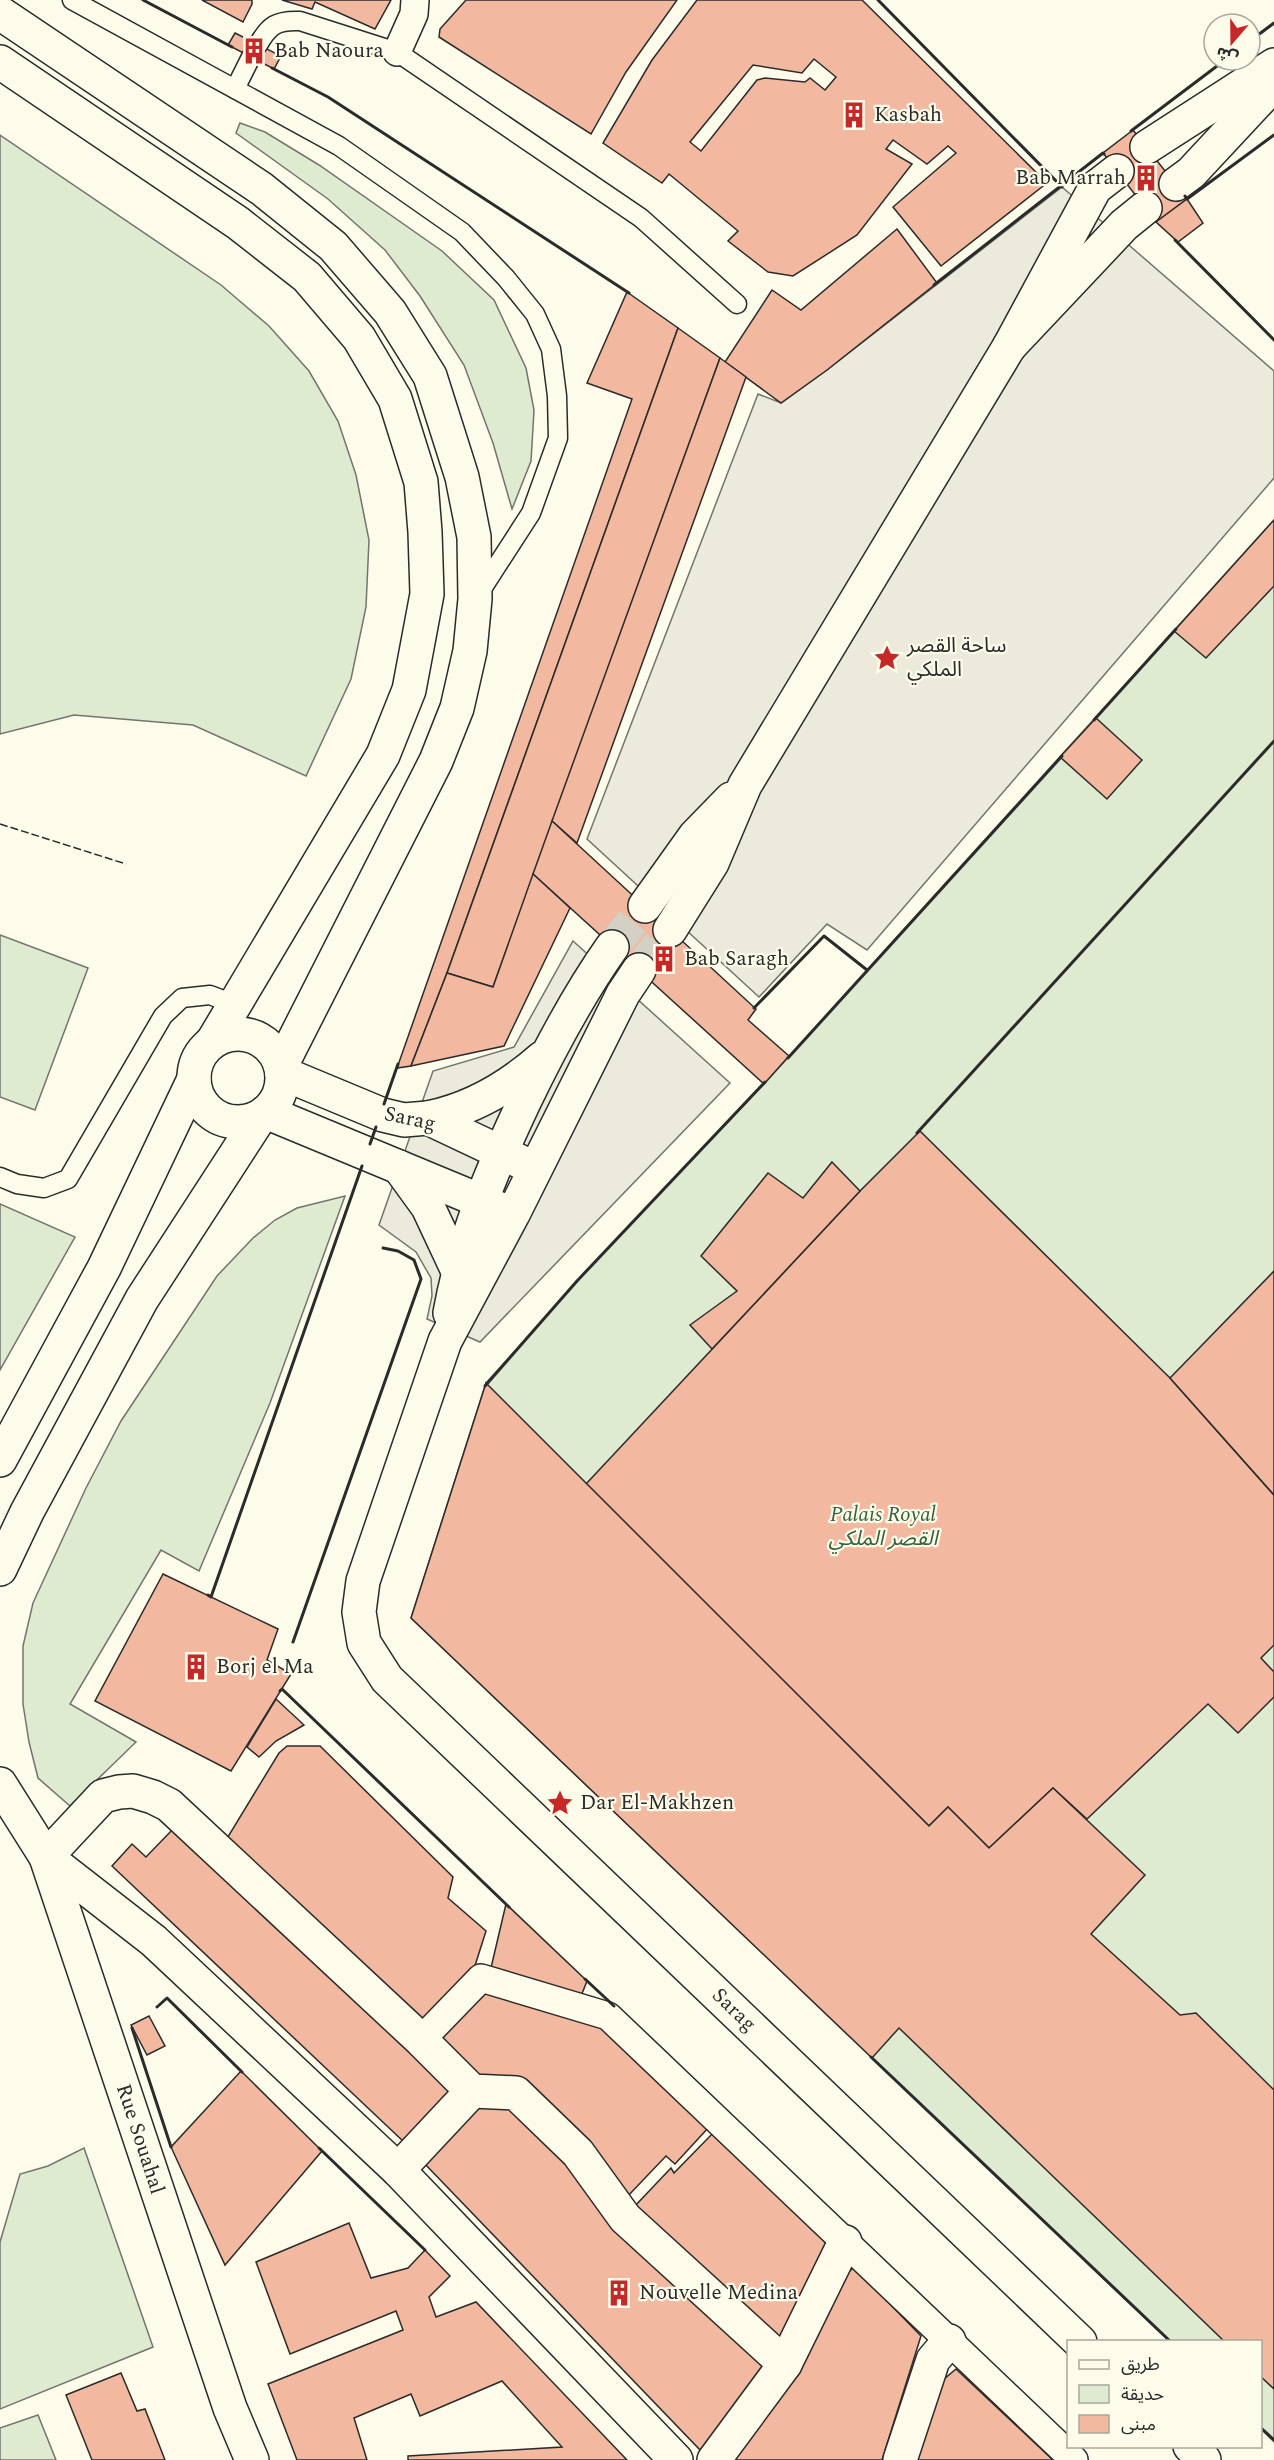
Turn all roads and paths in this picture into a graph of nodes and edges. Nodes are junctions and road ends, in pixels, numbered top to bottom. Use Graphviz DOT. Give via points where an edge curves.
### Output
graph roads {
  1 [pos="72,0"];
  2 [pos="416,0"];
  3 [pos="0,13"];
  4 [pos="397,52"];
  5 [pos="0,62"];
  6 [pos="1274,65"];
  7 [pos="1274,84"];
  8 [pos="235,89"];
  9 [pos="1147,147"];
  10 [pos="1116,171"];
  11 [pos="1176,184"];
  12 [pos="1145,208"];
  13 [pos="737,304"];
  14 [pos="1009,347"];
  15 [pos="475,599"];
  16 [pos="745,785"];
  17 [pos="645,906"];
  18 [pos="670,930"];
  19 [pos="612,947"];
  20 [pos="639,970"];
  21 [pos="236,1005"];
  22 [pos="213,1041"];
  23 [pos="548,1053"];
  24 [pos="281,1070"];
  25 [pos="194,1079"];
  26 [pos="263,1114"];
  27 [pos="428,1118"];
  28 [pos="500,1152"];
  29 [pos="399,1167"];
  30 [pos="536,1169"];
  31 [pos="0,1177"];
  32 [pos="480,1200"];
  33 [pos="513,1214"];
  34 [pos="458,1271"];
  35 [pos="446,1341"];
  36 [pos="0,1460"];
  37 [pos="0,1569"];
  38 [pos="0,1784"];
  39 [pos="46,1857"];
  40 [pos="421,2040"];
  41 [pos="472,2091"];
  42 [pos="398,2170"];
  43 [pos="845,2242"];
  44 [pos="1078,2340"];
  45 [pos="949,2341"];
  46 [pos="785,2364"];
  47 [pos="1192,2448"];
  48 [pos="252,2460"];
  49 [pos="676,2460"];
  50 [pos="714,2460"];
  51 [pos="900,2460"];
  52 [pos="1074,2460"];
  53 [pos="1204,2460"];
  1 -- 8 [label="lane"];
  2 -- 4 [label="street"];
  3 -- 15 [label="street" via="262,189 333,246 390,312 430,376 462,477 474,537"];
  4 -- 8 [label="lane" via="300,21 276,23 266,30"];
  4 -- 13 [label="lane" via="641,218"];
  5 -- 21 [label="street" via="238,223 307,277 358,338 394,399 421,482 427,594 410,690 382,755"];
  6 -- 9 [label="street"];
  7 -- 11 [label="street" via="1191,173"];
  8 -- 15 [label="lane" via="339,146 462,232 535,314 551,349 558,438 531,513"];
  10 -- 14 [label="street" via="1095,188"];
  12 -- 14 [label="street" via="1124,225"];
  14 -- 16 [label="street"];
  15 -- 24 [label="street" via="470,651 457,708 436,761"];
  16 -- 17 [label="street" via="695,836"];
  16 -- 18 [label="street" via="712,863"];
  19 -- 23 [label="street"];
  20 -- 30 [label="street" via="623,994"];
  21 -- 22 [label="street"];
  21 -- 31 [label="lane" via="210,995 182,998 163,1016 68,1179 44,1188"];
  22 -- 24 [label="street" via="240,1034 254,1036 275,1054"];
  22 -- 25 [label="street" via="196,1064"];
  23 -- 27 [label="street" via="493,1094 455,1113"];
  23 -- 28 [label="street"];
  24 -- 26 [label="street" via="277,1100"];
  24 -- 27 [label="street, Sarag" via="383,1115 404,1120"];
  25 -- 26 [label="street" via="196,1094 217,1116 246,1121"];
  25 -- 36 [label="street" via="104,1268"];
  26 -- 29 [label="street"];
  26 -- 37 [label="street" via="142,1299"];
  27 -- 28 [label="street, Sarag"];
  28 -- 30 [label="street, Sarag"];
  28 -- 32 [label="street"];
  29 -- 32 [label="street"];
  29 -- 34 [label="street" via="428,1207"];
  30 -- 33 [label="street"];
  32 -- 33 [label="street"];
  32 -- 34 [label="street"];
  33 -- 35 [label="street"];
  34 -- 35 [label="street"];
  35 -- 44 [label="street, Sarag" via="363,1581 359,1612 364,1643 387,1679"];
  38 -- 39 [label="street, Rue Souahal"];
  39 -- 40 [label="street" via="103,1796 133,1791 170,1805"];
  39 -- 42 [label="street" via="154,1941"];
  39 -- 48 [label="street, Rue Souahal" via="230,2408"];
  40 -- 41 [label="street"];
  40 -- 43 [label="street" via="481,1978 608,2016"];
  41 -- 42 [label="street"];
  41 -- 46 [label="street" via="516,2093 578,2153 625,2218"];
  42 -- 49 [label="street"];
  43 -- 45 [label="street"];
  43 -- 46 [label="street"];
  45 -- 51 [label="street" via="933,2360"];
  45 -- 52 [label="street"];
  46 -- 50 [label="street"];
  47 -- 53 [label="street"];
}
